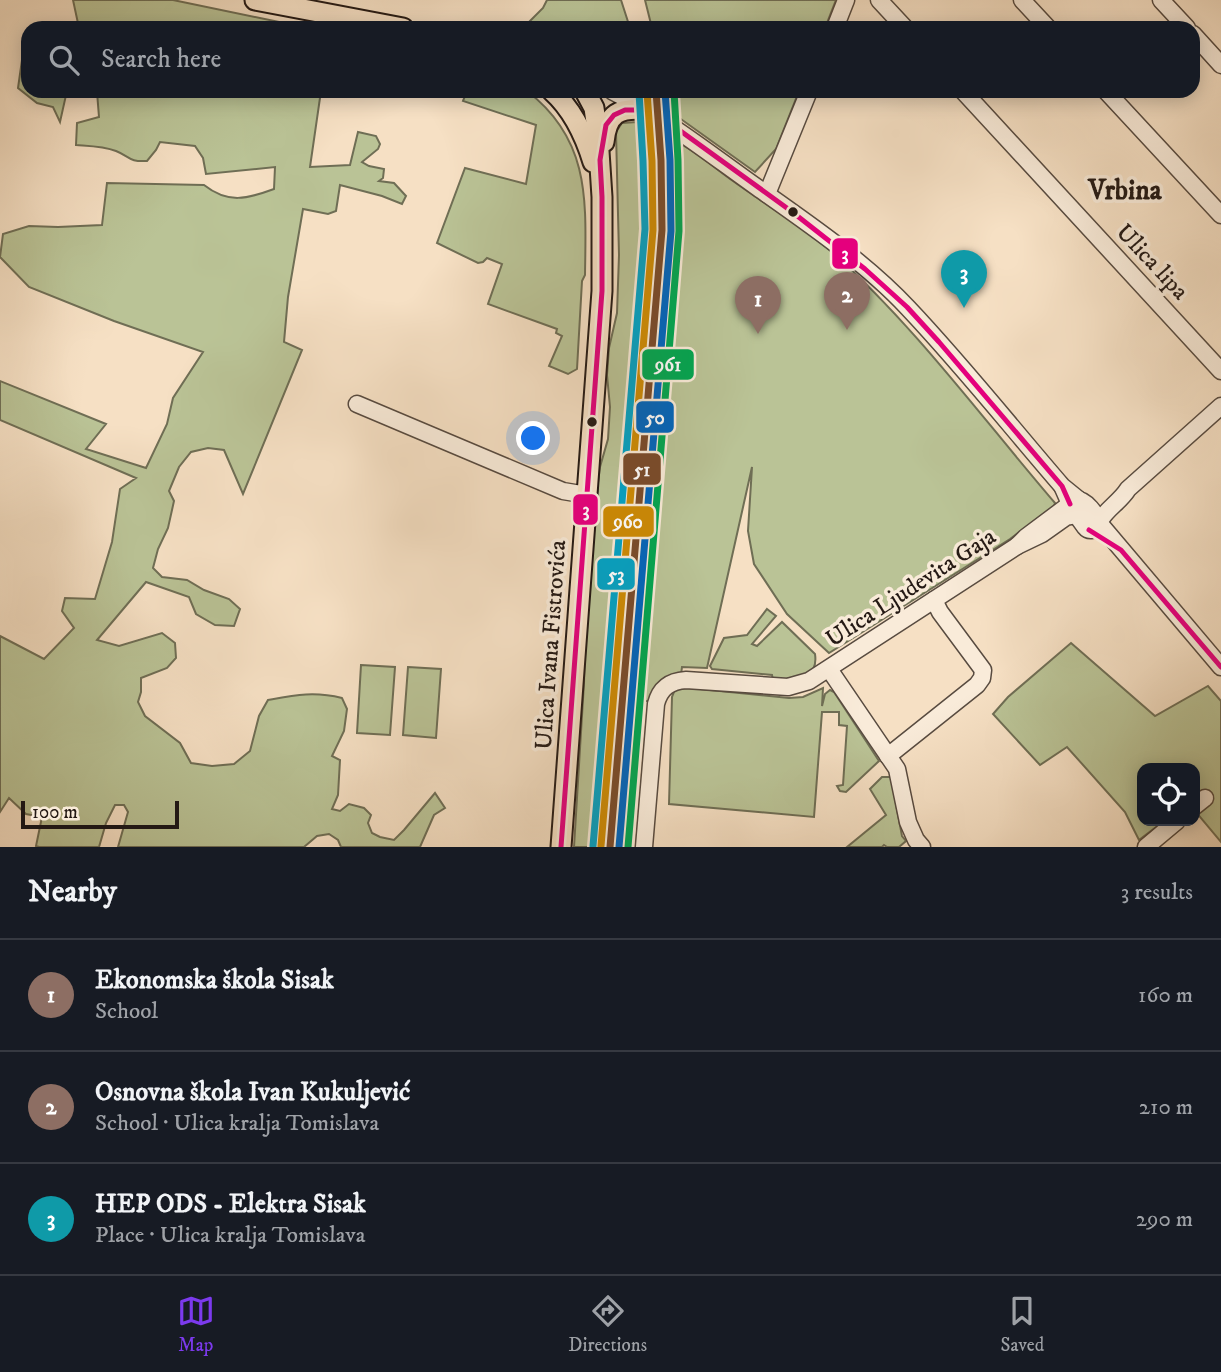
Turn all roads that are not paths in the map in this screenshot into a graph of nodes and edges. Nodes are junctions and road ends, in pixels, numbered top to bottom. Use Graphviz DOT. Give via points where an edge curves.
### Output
graph roads {
  1 [pos="255,0"];
  2 [pos="846,0"];
  3 [pos="879,0"];
  4 [pos="1022,0"];
  5 [pos="1161,0"];
  6 [pos="366,21"];
  7 [pos="838,21"];
  8 [pos="898,21"];
  9 [pos="1042,21"];
  10 [pos="1180,21"];
  11 [pos="1200,42"];
  12 [pos="1221,65"];
  13 [pos="558,98"];
  14 [pos="589,98"];
  15 [pos="625,98"];
  16 [pos="806,98"];
  17 [pos="969,98"];
  18 [pos="1112,98"];
  19 [pos="647,110"];
  20 [pos="600,160"];
  21 [pos="766,194"];
  22 [pos="602,197"];
  23 [pos="1221,215"];
  24 [pos="1221,371"];
  25 [pos="357,404"];
  26 [pos="1221,406"];
  27 [pos="587,495"];
  28 [pos="1087,515"];
  29 [pos="934,600"];
  30 [pos="1221,667"];
  31 [pos="829,669"];
  32 [pos="888,756"];
  33 [pos="1171,826"];
  34 [pos="561,847"];
  35 [pos="644,847"];
  36 [pos="922,847"];
  37 [pos="1146,847"];
  1 -- 6 [label="main road"];
  2 -- 7 [label="street"];
  3 -- 8 [label="street"];
  4 -- 9 [label="street"];
  5 -- 10 [label="street"];
  11 -- 12 [label="street"];
  13 -- 22 [label="main road" via="585,139"];
  14 -- 20 [label="main road" via="596,116"];
  15 -- 19 [label="street"];
  16 -- 21 [label="street"];
  17 -- 24 [label="street, Ulica lipa"];
  18 -- 23 [label="street"];
  19 -- 20 [label="main road" via="625,110 609,120"];
  19 -- 21 [label="street"];
  20 -- 22 [label="main road"];
  21 -- 28 [label="street" via="907,307"];
  22 -- 27 [label="main road, Ulica Ivana Fistrovića" via="602,292"];
  25 -- 27 [label="street" via="563,491"];
  26 -- 28 [label="street, Ulica Ljudevita Gaja" via="1128,489"];
  27 -- 34 [label="main road, Ulica Ivana Fistrovića"];
  28 -- 29 [label="street, Ulica Ljudevita Gaja" via="1034,531"];
  28 -- 30 [label="street"];
  29 -- 31 [label="street, Ulica Ljudevita Gaja"];
  29 -- 32 [label="street" via="983,674 977,685"];
  31 -- 32 [label="street"];
  31 -- 35 [label="street, Ulica Ljudevita Gaja" via="788,687 686,680 666,686 656,704"];
  32 -- 36 [label="street" via="897,769 908,822"];
  33 -- 37 [label="street"];
}
